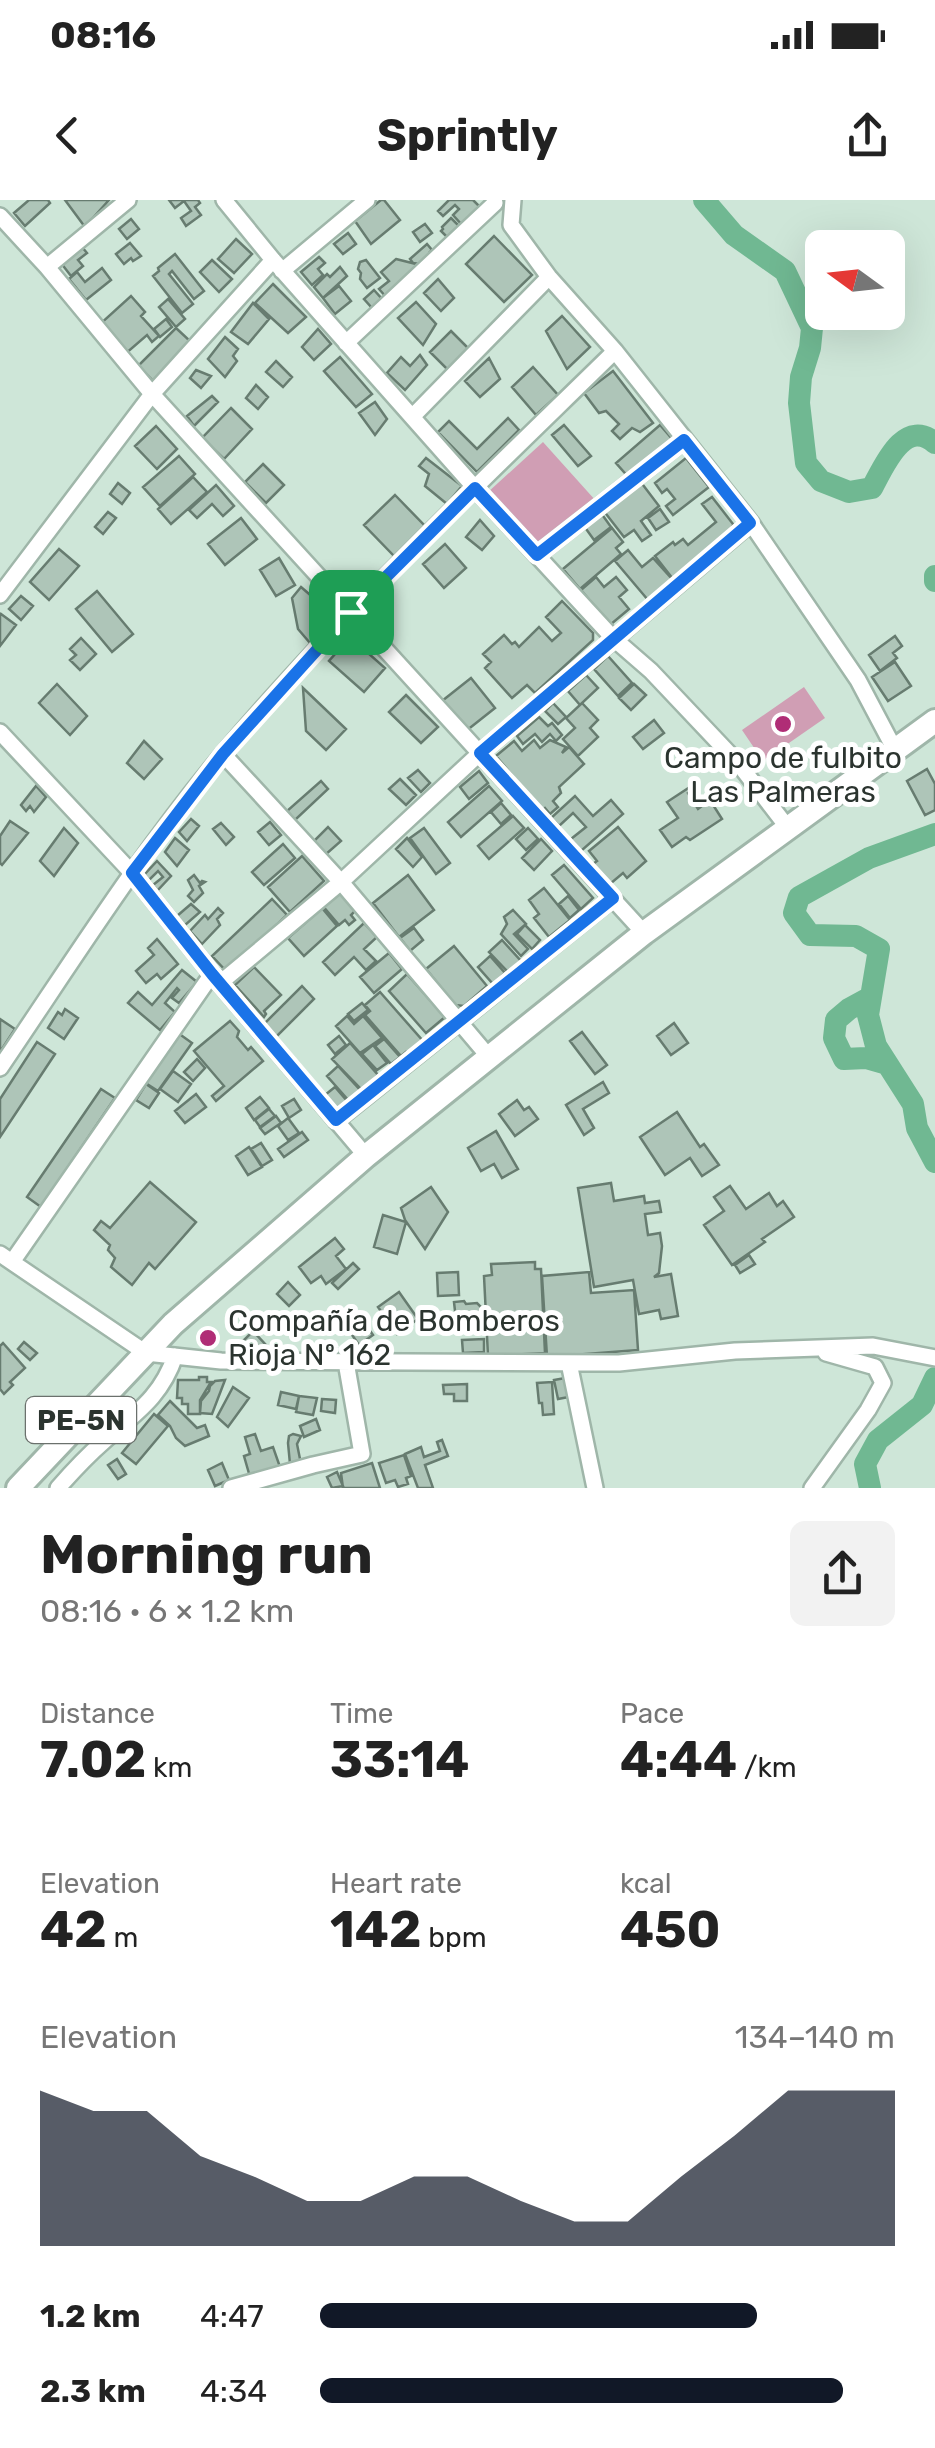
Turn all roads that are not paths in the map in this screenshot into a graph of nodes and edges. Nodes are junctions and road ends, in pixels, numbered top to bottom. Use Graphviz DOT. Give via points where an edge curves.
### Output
graph roads {
  1 [pos="128,200"];
  2 [pos="224,200"];
  3 [pos="366,200"];
  4 [pos="513,200"];
  5 [pos="493,202"];
  6 [pos="0,216"];
  7 [pos="512,225"];
  8 [pos="278,265"];
  9 [pos="47,267"];
  10 [pos="550,277"];
  11 [pos="346,343"];
  12 [pos="615,351"];
  13 [pos="152,394"];
  14 [pos="412,417"];
  15 [pos="684,440"];
  16 [pos="475,488"];
  17 [pos="750,523"];
  18 [pos="537,555"];
  19 [pos="0,595"];
  20 [pos="351,612"];
  21 [pos="614,638"];
  22 [pos="935,720"];
  23 [pos="0,732"];
  24 [pos="895,750"];
  25 [pos="480,753"];
  26 [pos="223,754"];
  27 [pos="788,828"];
  28 [pos="132,873"];
  29 [pos="341,882"];
  30 [pos="613,898"];
  31 [pos="644,933"];
  32 [pos="216,978"];
  33 [pos="459,1022"];
  34 [pos="489,1057"];
  35 [pos="0,1068"];
  36 [pos="336,1120"];
  37 [pos="366,1156"];
  38 [pos="6,1258"];
  39 [pos="814,1349"];
  40 [pos="146,1353"];
  41 [pos="174,1356"];
  42 [pos="932,1357"];
  43 [pos="346,1362"];
  44 [pos="570,1363"];
  45 [pos="18,1488"];
  46 [pos="58,1488"];
  47 [pos="231,1488"];
  48 [pos="595,1488"];
  49 [pos="812,1488"];
  1 -- 9 [label="street"];
  2 -- 8 [label="street"];
  3 -- 8 [label="street"];
  4 -- 7 [label="street"];
  5 -- 7 [label="street"];
  5 -- 11 [label="street"];
  6 -- 9 [label="street"];
  7 -- 10 [label="street"];
  8 -- 11 [label="street"];
  8 -- 13 [label="street"];
  9 -- 13 [label="street"];
  10 -- 12 [label="street"];
  10 -- 14 [label="street"];
  11 -- 14 [label="street"];
  12 -- 15 [label="street"];
  12 -- 16 [label="street"];
  13 -- 19 [label="street"];
  13 -- 20 [label="street"];
  14 -- 16 [label="street"];
  15 -- 17 [label="street"];
  15 -- 18 [label="street"];
  16 -- 18 [label="street"];
  16 -- 20 [label="street"];
  17 -- 21 [label="street"];
  17 -- 24 [label="street" via="858,680"];
  18 -- 21 [label="street"];
  20 -- 25 [label="street"];
  20 -- 26 [label="street"];
  21 -- 25 [label="street"];
  21 -- 27 [label="street" via="723,746"];
  22 -- 24 [label="highway, PE-5N"];
  23 -- 28 [label="street"];
  24 -- 27 [label="highway, PE-5N"];
  25 -- 29 [label="street"];
  25 -- 30 [label="street"];
  26 -- 28 [label="street"];
  26 -- 29 [label="street"];
  27 -- 31 [label="highway, PE-5N"];
  28 -- 32 [label="street"];
  28 -- 35 [label="street"];
  29 -- 32 [label="street"];
  29 -- 33 [label="street"];
  30 -- 31 [label="street"];
  30 -- 33 [label="street"];
  31 -- 34 [label="highway, PE-5N"];
  32 -- 36 [label="street"];
  32 -- 38 [label="street"];
  33 -- 34 [label="street"];
  33 -- 36 [label="street"];
  34 -- 37 [label="highway, PE-5N"];
  36 -- 37 [label="street"];
  37 -- 40 [label="highway, PE-5N"];
  38 -- 40 [label="street"];
  39 -- 42 [label="street" via="873,1346"];
  39 -- 44 [label="street"];
  39 -- 49 [label="street" via="875,1367 882,1382"];
  40 -- 41 [label="street"];
  40 -- 45 [label="highway, PE-5N"];
  41 -- 43 [label="street"];
  41 -- 46 [label="street" via="152,1398"];
  43 -- 44 [label="street"];
  43 -- 47 [label="street" via="362,1454"];
  44 -- 48 [label="street"];
}
